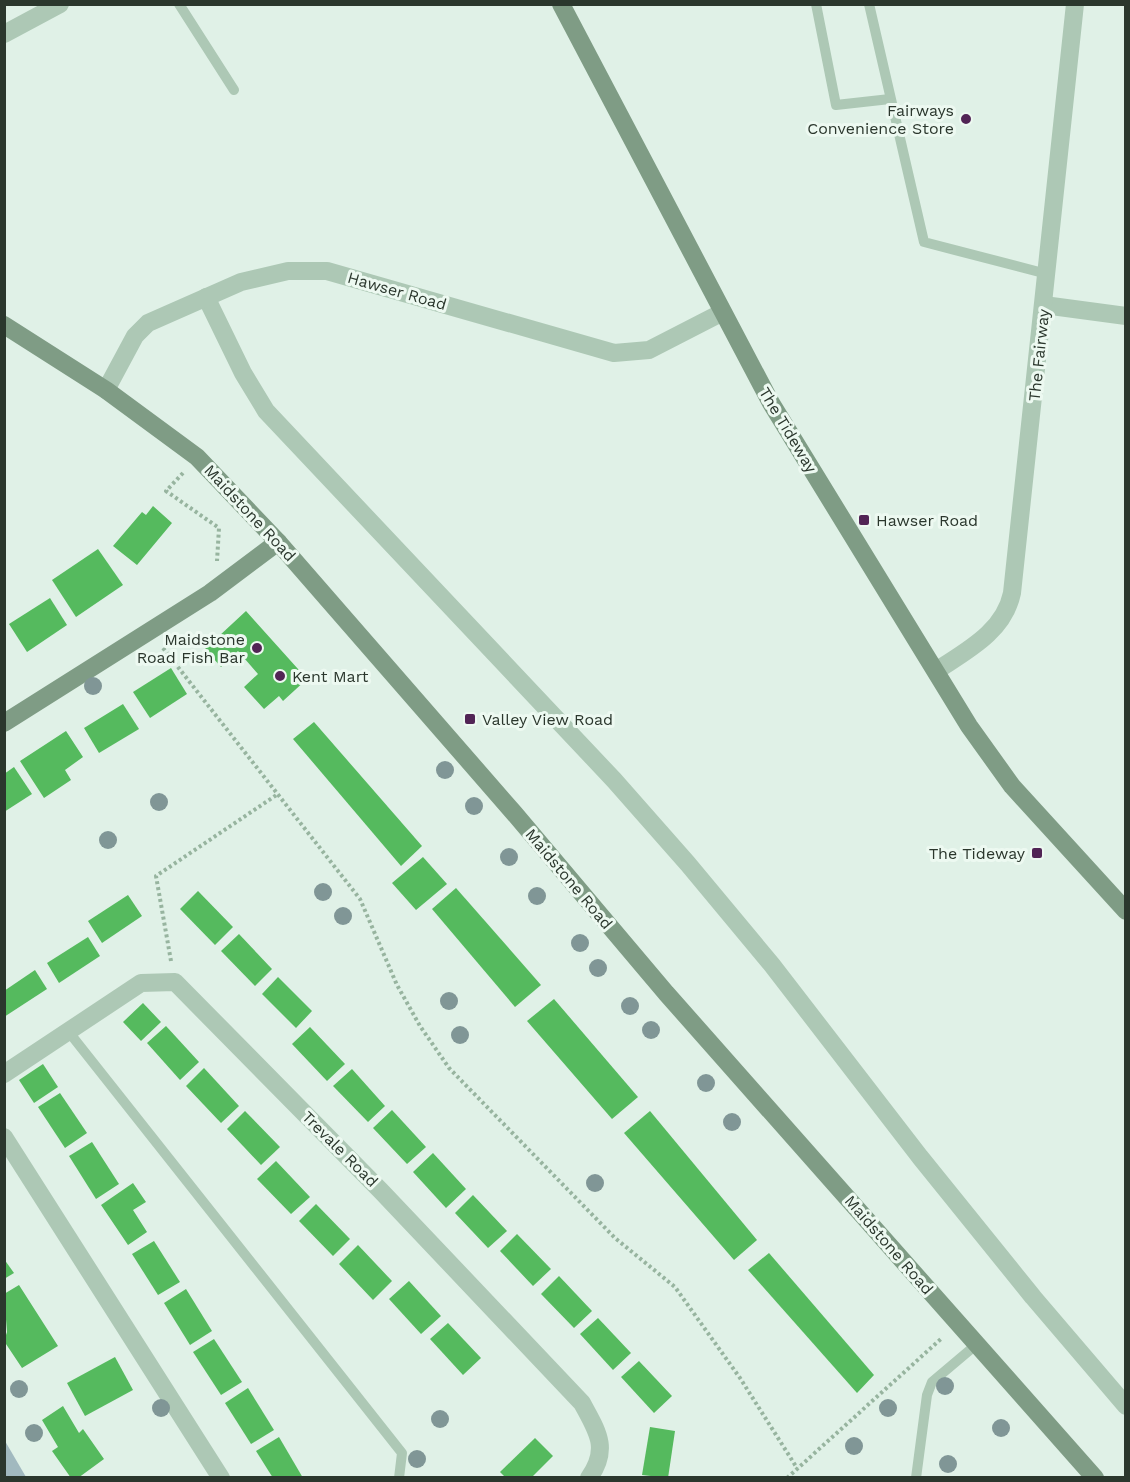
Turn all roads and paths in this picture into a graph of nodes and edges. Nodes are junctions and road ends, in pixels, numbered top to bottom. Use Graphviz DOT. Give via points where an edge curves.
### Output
graph roads {
  1 [pos="60,4"];
  2 [pos="179,4"];
  3 [pos="561,4"];
  4 [pos="816,4"];
  5 [pos="869,4"];
  6 [pos="1075,4"];
  7 [pos="4,34"];
  8 [pos="234,90"];
  9 [pos="890,99"];
  10 [pos="1047,274"];
  11 [pos="206,297"];
  12 [pos="1044,305"];
  13 [pos="722,313"];
  14 [pos="1125,316"];
  15 [pos="4,325"];
  16 [pos="106,390"];
  17 [pos="198,457"];
  18 [pos="278,542"];
  19 [pos="210,593"];
  20 [pos="150,631"];
  21 [pos="936,671"];
  22 [pos="4,723"];
  23 [pos="278,794"];
  24 [pos="1125,911"];
  25 [pos="174,981"];
  26 [pos="68,1031"];
  27 [pos="4,1074"];
  28 [pos="4,1137"];
  29 [pos="958,1324"];
  30 [pos="977,1344"];
  31 [pos="1125,1406"];
  32 [pos="796,1468"];
  33 [pos="221,1478"];
  34 [pos="399,1478"];
  35 [pos="589,1478"];
  36 [pos="787,1478"];
  37 [pos="916,1478"];
  38 [pos="1095,1478"];
  1 -- 7 [label="street"];
  2 -- 8 [label="lane"];
  3 -- 13 [label="main road, The Tideway"];
  4 -- 9 [label="lane" via="836,105"];
  5 -- 9 [label="lane"];
  6 -- 10 [label="street, The Fairway"];
  9 -- 10 [label="lane" via="924,242"];
  10 -- 12 [label="street, The Fairway"];
  11 -- 13 [label="street, Hawser Road" via="241,282 288,272 327,271 614,353 649,350"];
  11 -- 16 [label="street, Hawser Road" via="148,323 135,336"];
  11 -- 31 [label="street" via="266,411 614,780 688,864 772,965 927,1167"];
  12 -- 14 [label="street"];
  12 -- 21 [label="street, The Fairway" via="1011,600 990,632"];
  13 -- 21 [label="main road, The Tideway" via="771,403"];
  15 -- 16 [label="main road, Maidstone Road"];
  16 -- 17 [label="main road, Maidstone Road"];
  17 -- 18 [label="main road, Maidstone Road"];
  17 -- 19 [label="path" via="166,490 219,528 217,562 206,584"];
  18 -- 19 [label="main road"];
  18 -- 29 [label="main road, Maidstone Road"];
  19 -- 20 [label="main road"];
  20 -- 22 [label="main road"];
  20 -- 23 [label="path"];
  21 -- 24 [label="main road, The Tideway" via="1012,786"];
  23 -- 25 [label="path" via="156,876"];
  23 -- 32 [label="path" via="360,898 397,985 449,1068 615,1238 675,1287 740,1378"];
  25 -- 26 [label="street" via="141,983"];
  25 -- 35 [label="street, Trevale Road" via="582,1403 601,1438 597,1467"];
  26 -- 27 [label="street"];
  26 -- 34 [label="lane" via="402,1453"];
  28 -- 33 [label="street"];
  29 -- 30 [label="main road, Maidstone Road"];
  29 -- 32 [label="path"];
  30 -- 37 [label="lane" via="932,1382"];
  30 -- 38 [label="main road, Maidstone Road"];
  32 -- 36 [label="path"];
}
